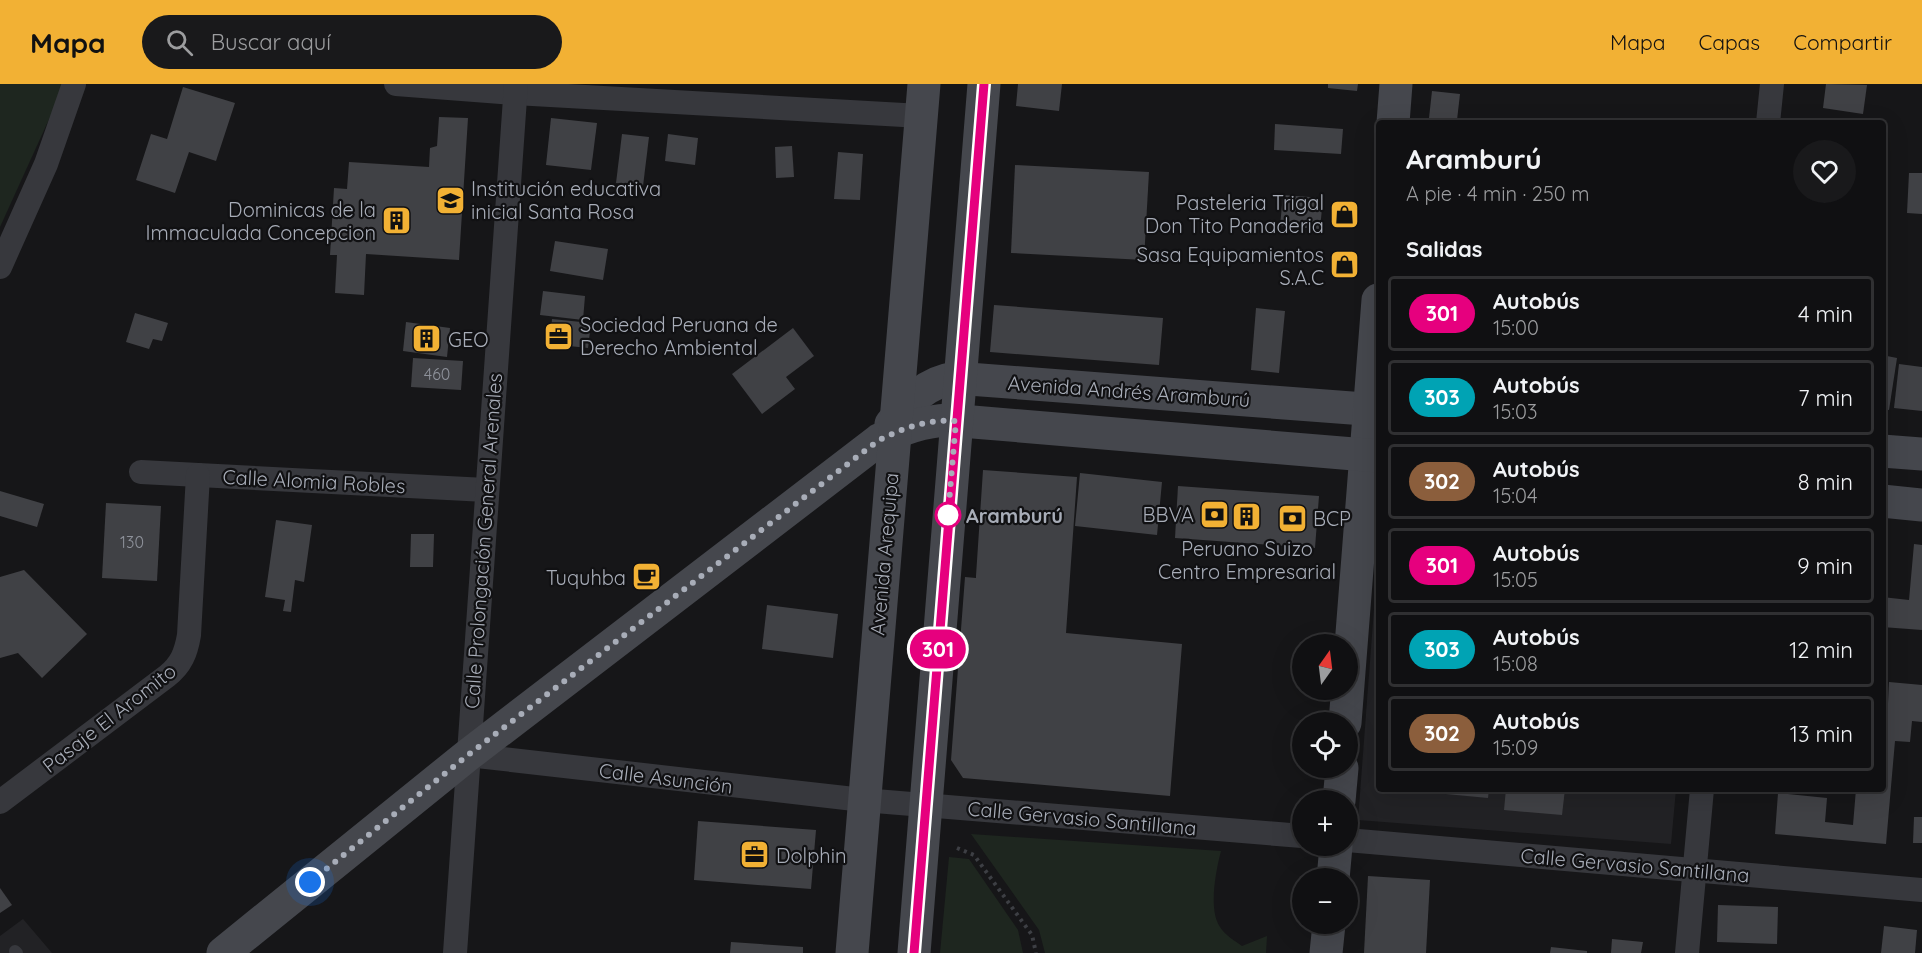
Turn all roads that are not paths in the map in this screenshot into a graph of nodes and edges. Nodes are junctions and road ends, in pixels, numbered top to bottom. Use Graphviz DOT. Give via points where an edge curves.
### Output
graph roads {
  1 [pos="74,84"];
  2 [pos="396,84"];
  3 [pos="924,84"];
  4 [pos="984,84"];
  5 [pos="1396,84"];
  6 [pos="1772,84"];
  7 [pos="515,89"];
  8 [pos="921,116"];
  9 [pos="1393,120"];
  10 [pos="1768,120"];
  11 [pos="0,267"];
  12 [pos="1376,355"];
  13 [pos="960,378"];
  14 [pos="1374,410"];
  15 [pos="956,421"];
  16 [pos="889,431"];
  17 [pos="1886,451"];
  18 [pos="1922,454"];
  19 [pos="1372,456"];
  20 [pos="141,472"];
  21 [pos="198,475"];
  22 [pos="486,490"];
  23 [pos="1886,501"];
  24 [pos="1922,505"];
  25 [pos="1346,712"];
  26 [pos="468,755"];
  27 [pos="1702,792"];
  28 [pos="863,800"];
  29 [pos="0,802"];
  30 [pos="926,804"];
  31 [pos="1292,835"];
  32 [pos="1358,841"];
  33 [pos="1694,870"];
  34 [pos="1922,890"];
  35 [pos="1328,934"];
  36 [pos="223,953"];
  37 [pos="454,953"];
  38 [pos="852,953"];
  39 [pos="914,953"];
  40 [pos="1326,953"];
  41 [pos="1687,953"];
  1 -- 11 [label="street" via="46,164"];
  2 -- 7 [label="street"];
  3 -- 8 [label="main road, Avenida Arequipa"];
  4 -- 13 [label="main road"];
  5 -- 9 [label="main road"];
  6 -- 10 [label="street"];
  7 -- 8 [label="street"];
  7 -- 22 [label="street, Calle Prolongación General Arenales"];
  8 -- 16 [label="main road, Avenida Arequipa"];
  12 -- 14 [label="main road"];
  13 -- 14 [label="main road, Avenida Andrés Aramburú"];
  13 -- 15 [label="main road"];
  13 -- 16 [label="main road, Avenida Andrés Aramburú" via="940,380 926,387"];
  14 -- 19 [label="main road"];
  15 -- 16 [label="main road" via="921,423"];
  15 -- 19 [label="main road"];
  15 -- 30 [label="main road"];
  16 -- 26 [label="main road"];
  16 -- 28 [label="main road, Avenida Arequipa"];
  17 -- 18 [label="main road"];
  19 -- 25 [label="main road"];
  20 -- 21 [label="street, Calle Alomia Robles"];
  21 -- 22 [label="street, Calle Alomia Robles"];
  21 -- 29 [label="street, Pasaje El Aromito" via="189,635 177,668"];
  22 -- 26 [label="street, Calle Prolongación General Arenales"];
  23 -- 24 [label="main road"];
  26 -- 28 [label="street, Calle Asunción"];
  26 -- 36 [label="main road"];
  26 -- 37 [label="street, Calle Prolongación General Arenales"];
  27 -- 33 [label="street"];
  28 -- 30 [label="street, Calle Gervasio Santillana"];
  28 -- 38 [label="main road, Avenida Arequipa"];
  30 -- 31 [label="street, Calle Gervasio Santillana"];
  30 -- 39 [label="main road"];
  32 -- 33 [label="street, Calle Gervasio Santillana"];
  33 -- 34 [label="street, Calle Gervasio Santillana"];
  33 -- 41 [label="street"];
  35 -- 40 [label="main road"];
}
